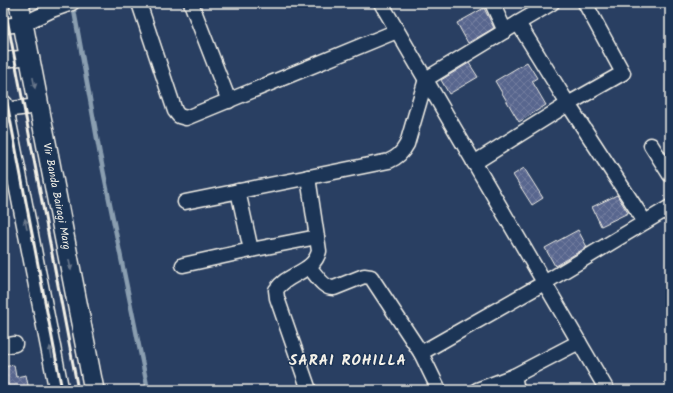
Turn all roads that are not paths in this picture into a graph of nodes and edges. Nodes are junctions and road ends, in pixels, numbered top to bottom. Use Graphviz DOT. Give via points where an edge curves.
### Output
graph roads {
  1 [pos="19,3"];
  2 [pos="72,3"];
  3 [pos="139,3"];
  4 [pos="191,3"];
  5 [pos="381,3"];
  6 [pos="492,3"];
  7 [pos="552,3"];
  8 [pos="585,3"];
  9 [pos="518,22"];
  10 [pos="23,24"];
  11 [pos="3,26"];
  12 [pos="397,31"];
  13 [pos="505,31"];
  14 [pos="29,57"];
  15 [pos="3,60"];
  16 [pos="426,79"];
  17 [pos="228,101"];
  18 [pos="568,104"];
  19 [pos="39,106"];
  20 [pos="3,109"];
  21 [pos="651,145"];
  22 [pos="474,163"];
  23 [pos="670,175"];
  24 [pos="308,177"];
  25 [pos="238,191"];
  26 [pos="185,202"];
  27 [pos="670,207"];
  28 [pos="645,222"];
  29 [pos="317,237"];
  30 [pos="251,250"];
  31 [pos="183,265"];
  32 [pos="309,267"];
  33 [pos="544,283"];
  34 [pos="579,342"];
  35 [pos="421,353"];
  36 [pos="515,383"];
  37 [pos="58,390"];
  38 [pos="94,390"];
  39 [pos="309,390"];
  40 [pos="439,390"];
  41 [pos="477,390"];
  42 [pos="607,390"];
  1 -- 10 [label="main road, Vir Banda Bairagi Marg"];
  2 -- 10 [label="street"];
  3 -- 17 [label="street" via="175,111 179,116 186,118"];
  4 -- 17 [label="street"];
  5 -- 12 [label="street"];
  6 -- 13 [label="street"];
  7 -- 9 [label="street"];
  8 -- 18 [label="street" via="623,73"];
  9 -- 13 [label="street"];
  9 -- 18 [label="street"];
  10 -- 11 [label="street"];
  10 -- 14 [label="main road, Vir Banda Bairagi Marg"];
  12 -- 16 [label="street"];
  12 -- 17 [label="street"];
  13 -- 16 [label="street"];
  14 -- 15 [label="street"];
  14 -- 19 [label="main road, Vir Banda Bairagi Marg, one-way"];
  16 -- 22 [label="street"];
  16 -- 24 [label="street" via="407,144 396,158"];
  18 -- 22 [label="street"];
  18 -- 28 [label="street"];
  19 -- 20 [label="street"];
  19 -- 38 [label="main road, Vir Banda Bairagi Marg, one-way"];
  37 -- 20 [label="main road, one-way"];
  21 -- 23 [label="street"];
  22 -- 33 [label="street"];
  24 -- 25 [label="street"];
  24 -- 29 [label="street"];
  25 -- 26 [label="street"];
  25 -- 30 [label="street"];
  27 -- 28 [label="street"];
  28 -- 33 [label="street"];
  29 -- 30 [label="street"];
  29 -- 32 [label="street" via="319,251"];
  30 -- 31 [label="street"];
  32 -- 35 [label="street" via="329,289 364,276 371,277"];
  32 -- 39 [label="street" via="280,283 276,290"];
  33 -- 34 [label="street"];
  33 -- 35 [label="street"];
  34 -- 36 [label="street"];
  34 -- 42 [label="street"];
  35 -- 40 [label="street"];
  36 -- 41 [label="street"];
}
